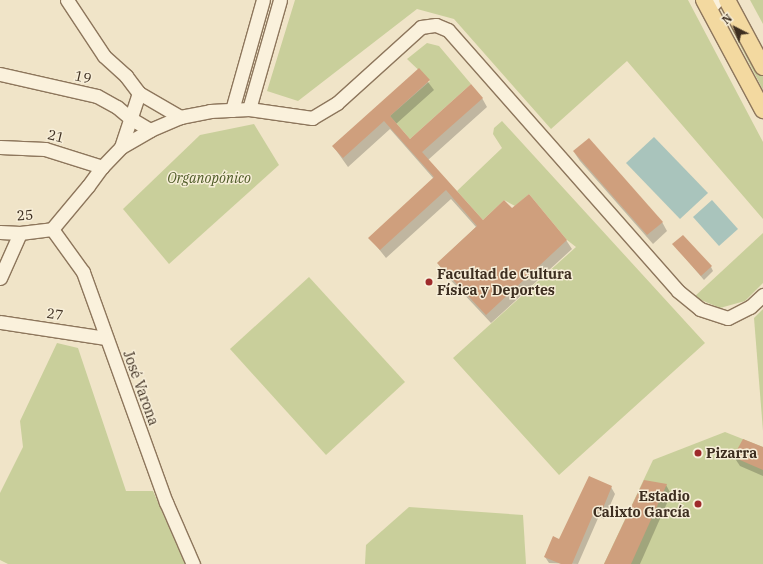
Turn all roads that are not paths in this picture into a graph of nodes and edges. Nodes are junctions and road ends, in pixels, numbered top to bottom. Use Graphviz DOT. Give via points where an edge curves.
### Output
graph roads {
  1 [pos="67,0"];
  2 [pos="263,0"];
  3 [pos="280,0"];
  4 [pos="727,0"];
  5 [pos="710,3"];
  6 [pos="763,67"];
  7 [pos="0,74"];
  8 [pos="139,93"];
  9 [pos="249,109"];
  10 [pos="232,110"];
  11 [pos="763,110"];
  12 [pos="130,118"];
  13 [pos="180,118"];
  14 [pos="150,130"];
  15 [pos="0,147"];
  16 [pos="121,147"];
  17 [pos="102,167"];
  18 [pos="52,229"];
  19 [pos="0,232"];
  20 [pos="20,233"];
  21 [pos="0,278"];
  22 [pos="763,294"];
  23 [pos="0,322"];
  24 [pos="106,338"];
  25 [pos="193,564"];
  1 -- 8 [label="street" via="104,56 126,76"];
  2 -- 10 [label="street"];
  3 -- 9 [label="street"];
  4 -- 6 [label="main road"];
  5 -- 11 [label="main road"];
  7 -- 12 [label="street, 19" via="97,96 117,106"];
  8 -- 12 [label="street"];
  8 -- 13 [label="street"];
  9 -- 10 [label="street"];
  9 -- 22 [label="street" via="312,118 337,103 421,27 436,25 448,30 678,291 700,309 728,318 750,307"];
  10 -- 13 [label="street" via="210,111"];
  12 -- 14 [label="street, 19"];
  12 -- 16 [label="street"];
  13 -- 14 [label="street"];
  14 -- 16 [label="street"];
  15 -- 17 [label="street, 21" via="45,149"];
  16 -- 17 [label="street"];
  17 -- 18 [label="street"];
  18 -- 20 [label="street, 25"];
  18 -- 24 [label="street, José Varona" via="83,272"];
  19 -- 20 [label="street, 25"];
  20 -- 21 [label="street"];
  23 -- 24 [label="street, 27"];
  24 -- 25 [label="street, José Varona" via="166,502"];
}
